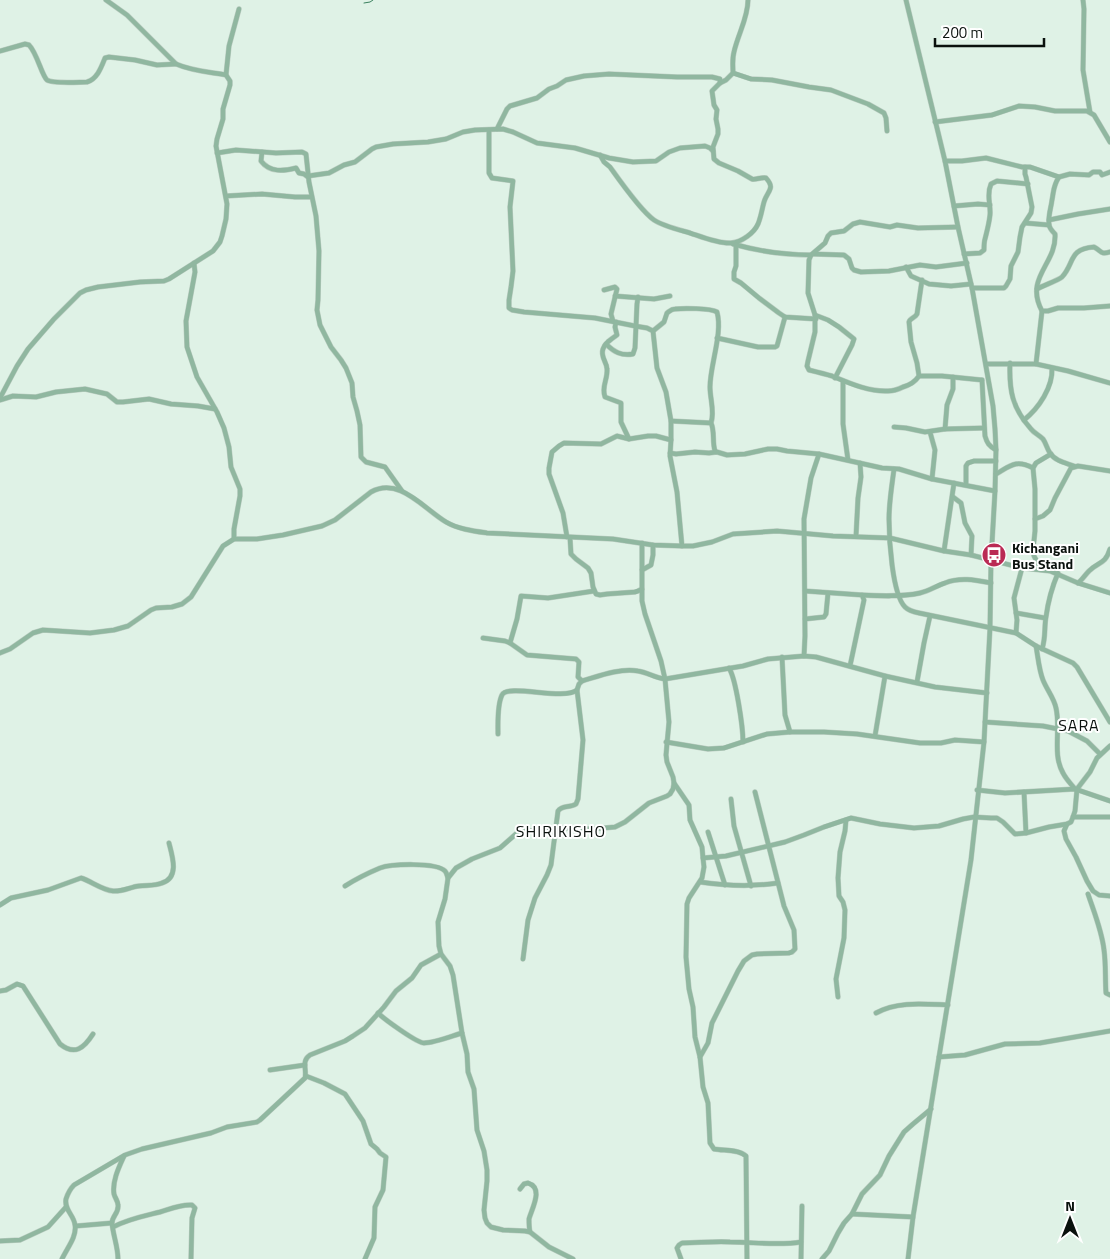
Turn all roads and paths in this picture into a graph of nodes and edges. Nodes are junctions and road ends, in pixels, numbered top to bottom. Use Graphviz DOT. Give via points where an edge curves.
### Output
graph roads {
  1 [pos="106,0"];
  2 [pos="748,0"];
  3 [pos="906,0"];
  4 [pos="1083,0"];
  5 [pos="238,9"];
  6 [pos="0,51"];
  7 [pos="176,64"];
  8 [pos="733,72"];
  9 [pos="226,75"];
  10 [pos="720,83"];
  11 [pos="1090,112"];
  12 [pos="935,122"];
  13 [pos="497,129"];
  14 [pos="489,130"];
  15 [pos="887,131"];
  16 [pos="1110,142"];
  17 [pos="713,151"];
  18 [pos="217,152"];
  19 [pos="262,152"];
  20 [pos="600,156"];
  21 [pos="945,161"];
  22 [pos="1025,167"];
  23 [pos="1110,172"];
  24 [pos="308,176"];
  25 [pos="1058,177"];
  26 [pos="1028,184"];
  27 [pos="226,196"];
  28 [pos="311,197"];
  29 [pos="990,205"];
  30 [pos="954,206"];
  31 [pos="1110,208"];
  32 [pos="1049,222"];
  33 [pos="1025,223"];
  34 [pos="958,227"];
  35 [pos="733,244"];
  36 [pos="1110,252"];
  37 [pos="964,254"];
  38 [pos="812,255"];
  39 [pos="194,263"];
  40 [pos="967,263"];
  41 [pos="906,267"];
  42 [pos="922,280"];
  43 [pos="972,286"];
  44 [pos="1037,289"];
  45 [pos="604,290"];
  46 [pos="615,296"];
  47 [pos="670,296"];
  48 [pos="638,297"];
  49 [pos="1110,306"];
  50 [pos="1042,311"];
  51 [pos="785,317"];
  52 [pos="816,317"];
  53 [pos="614,321"];
  54 [pos="635,326"];
  55 [pos="653,331"];
  56 [pos="717,338"];
  57 [pos="606,344"];
  58 [pos="1010,363"];
  59 [pos="986,364"];
  60 [pos="1036,364"];
  61 [pos="1052,368"];
  62 [pos="919,376"];
  63 [pos="953,377"];
  64 [pos="835,378"];
  65 [pos="982,380"];
  66 [pos="989,380"];
  67 [pos="843,381"];
  68 [pos="1110,383"];
  69 [pos="0,399"];
  70 [pos="215,409"];
  71 [pos="1024,420"];
  72 [pos="671,421"];
  73 [pos="711,423"];
  74 [pos="894,427"];
  75 [pos="984,428"];
  76 [pos="945,429"];
  77 [pos="930,432"];
  78 [pos="628,439"];
  79 [pos="671,440"];
  80 [pos="996,450"];
  81 [pos="717,452"];
  82 [pos="670,453"];
  83 [pos="819,454"];
  84 [pos="1051,454"];
  85 [pos="848,460"];
  86 [pos="996,461"];
  87 [pos="860,463"];
  88 [pos="1074,466"];
  89 [pos="894,468"];
  90 [pos="1033,468"];
  91 [pos="1110,471"];
  92 [pos="996,474"];
  93 [pos="932,478"];
  94 [pos="954,483"];
  95 [pos="966,485"];
  96 [pos="402,491"];
  97 [pos="995,491"];
  98 [pos="953,497"];
  99 [pos="1035,519"];
  100 [pos="804,533"];
  101 [pos="856,536"];
  102 [pos="568,537"];
  103 [pos="890,538"];
  104 [pos="234,539"];
  105 [pos="642,543"];
  106 [pos="653,545"];
  107 [pos="682,546"];
  108 [pos="1110,548"];
  109 [pos="944,551"];
  110 [pos="971,555"];
  111 [pos="1109,557"];
  112 [pos="991,561"];
  113 [pos="1022,568"];
  114 [pos="1041,569"];
  115 [pos="642,570"];
  116 [pos="1058,573"];
  117 [pos="991,583"];
  118 [pos="1078,583"];
  119 [pos="642,589"];
  120 [pos="594,591"];
  121 [pos="805,591"];
  122 [pos="828,593"];
  123 [pos="1110,593"];
  124 [pos="862,595"];
  125 [pos="898,595"];
  126 [pos="1016,613"];
  127 [pos="930,616"];
  128 [pos="1045,618"];
  129 [pos="805,619"];
  130 [pos="990,628"];
  131 [pos="1016,632"];
  132 [pos="483,638"];
  133 [pos="510,643"];
  134 [pos="1036,646"];
  135 [pos="1042,649"];
  136 [pos="0,653"];
  137 [pos="804,656"];
  138 [pos="782,657"];
  139 [pos="850,666"];
  140 [pos="736,667"];
  141 [pos="729,668"];
  142 [pos="732,673"];
  143 [pos="885,676"];
  144 [pos="665,679"];
  145 [pos="582,681"];
  146 [pos="917,682"];
  147 [pos="577,690"];
  148 [pos="987,693"];
  149 [pos="985,722"];
  150 [pos="1110,722"];
  151 [pos="1058,728"];
  152 [pos="790,732"];
  153 [pos="498,734"];
  154 [pos="875,736"];
  155 [pos="666,742"];
  156 [pos="743,742"];
  157 [pos="984,742"];
  158 [pos="1110,746"];
  159 [pos="1100,754"];
  160 [pos="674,782"];
  161 [pos="1076,789"];
  162 [pos="978,790"];
  163 [pos="755,792"];
  164 [pos="1024,792"];
  165 [pos="731,800"];
  166 [pos="1110,801"];
  167 [pos="974,817"];
  168 [pos="1110,817"];
  169 [pos="1073,818"];
  170 [pos="846,820"];
  171 [pos="1067,824"];
  172 [pos="555,829"];
  173 [pos="708,832"];
  174 [pos="1026,834"];
  175 [pos="169,842"];
  176 [pos="768,846"];
  177 [pos="742,852"];
  178 [pos="716,857"];
  179 [pos="703,858"];
  180 [pos="448,878"];
  181 [pos="700,882"];
  182 [pos="778,883"];
  183 [pos="725,885"];
  184 [pos="345,886"];
  185 [pos="751,886"];
  186 [pos="1088,894"];
  187 [pos="1110,896"];
  188 [pos="0,904"];
  189 [pos="441,954"];
  190 [pos="522,959"];
  191 [pos="0,991"];
  192 [pos="1110,995"];
  193 [pos="838,997"];
  194 [pos="948,1005"];
  195 [pos="378,1013"];
  196 [pos="876,1013"];
  197 [pos="1110,1031"];
  198 [pos="462,1033"];
  199 [pos="93,1034"];
  200 [pos="700,1057"];
  201 [pos="939,1057"];
  202 [pos="304,1065"];
  203 [pos="270,1070"];
  204 [pos="306,1076"];
  205 [pos="931,1109"];
  206 [pos="124,1155"];
  207 [pos="520,1189"];
  208 [pos="802,1206"];
  209 [pos="66,1207"];
  210 [pos="852,1214"];
  211 [pos="913,1217"];
  212 [pos="112,1225"];
  213 [pos="76,1226"];
  214 [pos="530,1232"];
  215 [pos="0,1241"];
  216 [pos="801,1242"];
  217 [pos="747,1243"];
  218 [pos="62,1259"];
  219 [pos="118,1259"];
  220 [pos="191,1259"];
  221 [pos="365,1259"];
  222 [pos="573,1259"];
  223 [pos="681,1259"];
  224 [pos="747,1259"];
  225 [pos="801,1259"];
  226 [pos="822,1259"];
  227 [pos="908,1259"];
  1 -- 7 [label="street" via="127,15"];
  2 -- 8 [label="street" via="746,18 733,54"];
  3 -- 12 [label="street"];
  4 -- 11 [label="street" via="1083,70"];
  5 -- 9 [label="street"];
  6 -- 7 [label="street" via="29,45 44,76 54,82 92,81 105,58 109,57 157,65"];
  7 -- 9 [label="street"];
  8 -- 10 [label="street"];
  8 -- 15 [label="street" via="750,79 840,93 884,113"];
  9 -- 18 [label="street" via="230,85"];
  10 -- 13 [label="street" via="720,79 712,77 584,76 552,87 537,98 510,106"];
  10 -- 17 [label="street" via="712,91 718,129"];
  11 -- 12 [label="street" via="1019,106 992,115"];
  11 -- 16 [label="street"];
  12 -- 21 [label="street"];
  13 -- 14 [label="street"];
  13 -- 20 [label="street" via="537,143 575,148"];
  14 -- 24 [label="street" via="468,130 446,139 381,146 329,173"];
  14 -- 53 [label="street" via="492,178 513,181 510,207 513,271 509,308"];
  17 -- 20 [label="street" via="705,146 680,148 656,161 645,162"];
  17 -- 35 [label="street" via="717,162 754,180 766,178 771,185 753,231"];
  18 -- 19 [label="street"];
  18 -- 27 [label="street"];
  19 -- 24 [label="street" via="261,161 268,168 284,171 296,168"];
  19 -- 24 [label="street" via="304,153"];
  20 -- 35 [label="street" via="654,220 706,239"];
  21 -- 22 [label="street" via="986,158"];
  21 -- 30 [label="street"];
  22 -- 25 [label="street"];
  22 -- 26 [label="street"];
  23 -- 25 [label="street"];
  24 -- 28 [label="street"];
  25 -- 32 [label="street" via="1053,189"];
  26 -- 29 [label="street" via="994,182 988,192"];
  26 -- 33 [label="street" via="1032,207"];
  27 -- 28 [label="street"];
  27 -- 39 [label="street" via="226,219 220,242 213,251"];
  28 -- 96 [label="street" via="319,252 317,310 320,325 352,383 362,458 385,467"];
  29 -- 30 [label="street"];
  29 -- 37 [label="street" via="984,250"];
  30 -- 34 [label="street"];
  31 -- 32 [label="street"];
  32 -- 33 [label="street"];
  32 -- 44 [label="street" via="1055,243 1042,269"];
  33 -- 43 [label="street" via="1006,286 997,289"];
  34 -- 37 [label="street"];
  34 -- 38 [label="street" via="890,227 857,223 829,234"];
  35 -- 38 [label="street"];
  35 -- 51 [label="street" via="734,279"];
  36 -- 44 [label="street" via="1105,254 1089,248 1078,252 1059,280"];
  37 -- 40 [label="street"];
  38 -- 41 [label="street" via="844,255 856,272"];
  38 -- 52 [label="street" via="808,288"];
  39 -- 69 [label="street" via="164,281 98,287 80,293 28,349"];
  39 -- 70 [label="street" via="186,321 187,347 197,377"];
  40 -- 41 [label="street"];
  40 -- 43 [label="street"];
  41 -- 42 [label="street" via="911,276"];
  42 -- 43 [label="street" via="929,284"];
  42 -- 62 [label="street" via="917,314 909,322"];
  43 -- 59 [label="street"];
  44 -- 50 [label="street"];
  45 -- 46 [label="street" via="616,287"];
  46 -- 48 [label="street"];
  46 -- 53 [label="street" via="611,314"];
  47 -- 48 [label="street"];
  48 -- 54 [label="street"];
  49 -- 50 [label="street"];
  50 -- 60 [label="street"];
  51 -- 52 [label="street"];
  51 -- 56 [label="street" via="775,348"];
  52 -- 64 [label="street" via="808,368"];
  52 -- 64 [label="street" via="839,326 854,339"];
  53 -- 54 [label="street"];
  53 -- 57 [label="street" via="617,335"];
  54 -- 55 [label="street"];
  54 -- 57 [label="street" via="633,354 616,353"];
  55 -- 56 [label="street" via="674,309 713,310 718,318"];
  55 -- 72 [label="street" via="657,368 666,392"];
  56 -- 73 [label="street" via="710,386"];
  57 -- 78 [label="street" via="602,353 608,370 604,394 621,403 621,422"];
  58 -- 59 [label="street"];
  58 -- 60 [label="street"];
  58 -- 71 [label="street" via="1011,393"];
  59 -- 66 [label="street"];
  60 -- 61 [label="street"];
  61 -- 68 [label="street"];
  61 -- 71 [label="street" via="1048,388 1038,406"];
  62 -- 63 [label="street"];
  62 -- 67 [label="street" via="912,384 891,391"];
  63 -- 65 [label="street"];
  63 -- 76 [label="street"];
  64 -- 67 [label="street"];
  65 -- 66 [label="street"];
  65 -- 75 [label="street"];
  66 -- 80 [label="street"];
  67 -- 85 [label="street" via="843,424"];
  69 -- 70 [label="street" via="85,389 107,394 117,402 149,399"];
  70 -- 104 [label="street" via="227,437 231,466 240,489"];
  71 -- 84 [label="street" via="1044,441"];
  72 -- 73 [label="street"];
  72 -- 79 [label="street"];
  73 -- 81 [label="street"];
  74 -- 77 [label="street"];
  75 -- 76 [label="street"];
  75 -- 80 [label="street" via="988,443"];
  76 -- 77 [label="street"];
  77 -- 93 [label="street" via="935,450"];
  78 -- 79 [label="street" via="656,436"];
  78 -- 102 [label="street" via="617,436 601,444 564,444 552,452 549,474"];
  79 -- 82 [label="street"];
  80 -- 86 [label="street"];
  81 -- 82 [label="street"];
  81 -- 83 [label="street" via="745,454 774,448"];
  82 -- 107 [label="street"];
  83 -- 85 [label="street"];
  83 -- 100 [label="street" via="804,513"];
  84 -- 88 [label="street"];
  84 -- 90 [label="street"];
  85 -- 87 [label="street"];
  86 -- 92 [label="street"];
  86 -- 95 [label="street" via="968,463"];
  87 -- 89 [label="street"];
  87 -- 101 [label="street"];
  88 -- 91 [label="street"];
  88 -- 99 [label="street" via="1068,471 1050,510"];
  89 -- 93 [label="street"];
  89 -- 103 [label="street"];
  90 -- 92 [label="street" via="1018,463"];
  90 -- 99 [label="street"];
  92 -- 97 [label="street"];
  93 -- 94 [label="street"];
  94 -- 95 [label="street"];
  94 -- 98 [label="street"];
  95 -- 97 [label="street"];
  96 -- 102 [label="street" via="450,524 469,530"];
  96 -- 104 [label="street" via="375,489 335,520 322,526 283,536"];
  97 -- 112 [label="street"];
  98 -- 109 [label="street"];
  98 -- 110 [label="street" via="961,503 965,523 972,536"];
  99 -- 114 [label="street" via="1033,552"];
  100 -- 101 [label="street"];
  100 -- 107 [label="street" via="739,533 712,542"];
  100 -- 121 [label="street"];
  101 -- 103 [label="street"];
  102 -- 105 [label="street"];
  102 -- 120 [label="street" via="571,554 588,568"];
  103 -- 109 [label="street"];
  103 -- 125 [label="street"];
  104 -- 136 [label="street" via="223,546 191,597 182,604 156,608 128,626 114,630 90,633 37,631"];
  105 -- 106 [label="street"];
  105 -- 115 [label="street"];
  106 -- 107 [label="street"];
  106 -- 115 [label="street" via="651,565"];
  108 -- 111 [label="street"];
  109 -- 110 [label="street"];
  110 -- 112 [label="street"];
  111 -- 118 [label="street" via="1090,569"];
  112 -- 113 [label="street"];
  112 -- 117 [label="street"];
  113 -- 114 [label="street"];
  113 -- 126 [label="street" via="1014,598"];
  114 -- 116 [label="street"];
  115 -- 119 [label="street"];
  116 -- 118 [label="street"];
  116 -- 128 [label="street"];
  117 -- 125 [label="street" via="954,580 920,593"];
  117 -- 130 [label="street"];
  118 -- 123 [label="street"];
  119 -- 120 [label="street" via="600,595"];
  119 -- 144 [label="street" via="643,606"];
  120 -- 133 [label="street" via="548,598 521,596"];
  121 -- 122 [label="street"];
  121 -- 129 [label="street"];
  122 -- 124 [label="street"];
  122 -- 129 [label="street" via="824,617"];
  124 -- 125 [label="street"];
  124 -- 139 [label="street" via="864,600"];
  125 -- 127 [label="street" via="907,609"];
  126 -- 128 [label="street"];
  126 -- 131 [label="street"];
  127 -- 130 [label="street"];
  127 -- 146 [label="street"];
  128 -- 135 [label="street"];
  129 -- 137 [label="street"];
  130 -- 131 [label="street"];
  130 -- 148 [label="street"];
  131 -- 134 [label="street"];
  132 -- 133 [label="street"];
  133 -- 145 [label="street" via="527,655 576,659 579,662 578,677"];
  134 -- 135 [label="street"];
  134 -- 151 [label="street" via="1042,678 1056,708"];
  135 -- 150 [label="street" via="1078,667"];
  137 -- 138 [label="street"];
  137 -- 139 [label="street"];
  138 -- 140 [label="street"];
  138 -- 152 [label="street" via="785,715"];
  139 -- 143 [label="street"];
  140 -- 141 [label="street"];
  140 -- 142 [label="street"];
  141 -- 142 [label="street"];
  141 -- 144 [label="street"];
  142 -- 156 [label="street"];
  143 -- 146 [label="street"];
  143 -- 154 [label="street"];
  144 -- 145 [label="street" via="628,670"];
  144 -- 155 [label="street" via="669,722"];
  145 -- 147 [label="street"];
  146 -- 148 [label="street"];
  147 -- 153 [label="street" via="566,694 504,692"];
  147 -- 172 [label="street" via="583,740 578,799 574,806 562,807 558,811"];
  148 -- 149 [label="street"];
  149 -- 151 [label="street"];
  149 -- 157 [label="street"];
  151 -- 159 [label="street" via="1087,741"];
  151 -- 161 [label="street" via="1059,761 1063,773"];
  152 -- 154 [label="street"];
  152 -- 156 [label="street" via="766,734"];
  154 -- 157 [label="street" via="920,743"];
  155 -- 156 [label="street" via="708,749"];
  155 -- 160 [label="street" via="667,762"];
  157 -- 162 [label="street"];
  158 -- 159 [label="street"];
  159 -- 161 [label="street"];
  160 -- 172 [label="street" via="670,794 649,804 620,825"];
  160 -- 179 [label="street" via="689,805 690,820 702,847"];
  161 -- 164 [label="street"];
  161 -- 166 [label="street"];
  161 -- 169 [label="street"];
  162 -- 164 [label="street"];
  162 -- 167 [label="street"];
  163 -- 176 [label="street"];
  164 -- 174 [label="street"];
  165 -- 177 [label="street"];
  167 -- 170 [label="street" via="939,826 914,828 853,818"];
  167 -- 174 [label="street" via="997,818 1015,834"];
  167 -- 194 [label="street" via="971,860"];
  168 -- 169 [label="street"];
  169 -- 171 [label="street"];
  170 -- 176 [label="street"];
  170 -- 193 [label="street" via="838,878 839,896 845,910 844,938 836,979"];
  171 -- 174 [label="street"];
  171 -- 187 [label="street" via="1064,831 1066,839 1086,881 1098,895"];
  172 -- 180 [label="street" via="520,831 500,848 462,864"];
  172 -- 190 [label="street" via="551,865 529,915"];
  173 -- 178 [label="street"];
  175 -- 188 [label="street" via="174,867 169,879 163,883 113,891 81,878"];
  176 -- 177 [label="street"];
  176 -- 182 [label="street"];
  177 -- 178 [label="street"];
  177 -- 185 [label="street"];
  178 -- 179 [label="street"];
  178 -- 183 [label="street"];
  179 -- 181 [label="street"];
  180 -- 184 [label="street" via="442,869 405,864 382,867"];
  180 -- 189 [label="street" via="438,922"];
  181 -- 183 [label="street"];
  181 -- 200 [label="street" via="687,904 685,937"];
  182 -- 185 [label="street"];
  182 -- 200 [label="street" via="794,930 795,949 789,953 752,955 744,961 712,1023 708,1043"];
  183 -- 185 [label="street"];
  186 -- 192 [label="street" via="1102,939 1106,993"];
  189 -- 195 [label="street" via="422,964"];
  189 -- 198 [label="street" via="452,970"];
  191 -- 199 [label="street" via="17,984 23,986 63,1047 81,1048"];
  194 -- 196 [label="street" via="909,1004"];
  194 -- 201 [label="street"];
  195 -- 198 [label="street" via="422,1043"];
  195 -- 202 [label="street" via="365,1028 330,1048 310,1055"];
  197 -- 201 [label="street" via="1040,1043 1005,1044 965,1055"];
  198 -- 214 [label="street" via="474,1089 477,1130 487,1170 484,1210 487,1224 502,1230"];
  200 -- 217 [label="street" via="711,1146 716,1150 742,1152 747,1158"];
  201 -- 205 [label="street"];
  202 -- 203 [label="street"];
  202 -- 204 [label="street"];
  204 -- 206 [label="street" via="257,1122"];
  204 -- 221 [label="street" via="345,1094 363,1121 371,1144 386,1157 383,1190 375,1207 374,1238"];
  205 -- 210 [label="street" via="904,1132 880,1175 862,1194"];
  205 -- 211 [label="street"];
  206 -- 209 [label="street" via="70,1188"];
  206 -- 212 [label="street" via="115,1180 118,1209"];
  207 -- 214 [label="street" via="528,1183 536,1189 529,1220"];
  208 -- 216 [label="street"];
  209 -- 213 [label="street"];
  209 -- 215 [label="street" via="48,1227 20,1240"];
  210 -- 211 [label="street"];
  210 -- 226 [label="street"];
  211 -- 227 [label="street"];
  212 -- 213 [label="street"];
  212 -- 219 [label="street"];
  212 -- 220 [label="street" via="192,1205 195,1208"];
  213 -- 218 [label="street"];
  214 -- 222 [label="street" via="549,1247"];
  216 -- 217 [label="street"];
  216 -- 225 [label="street"];
  217 -- 223 [label="street" via="682,1243 677,1248"];
  217 -- 224 [label="street"];
}
